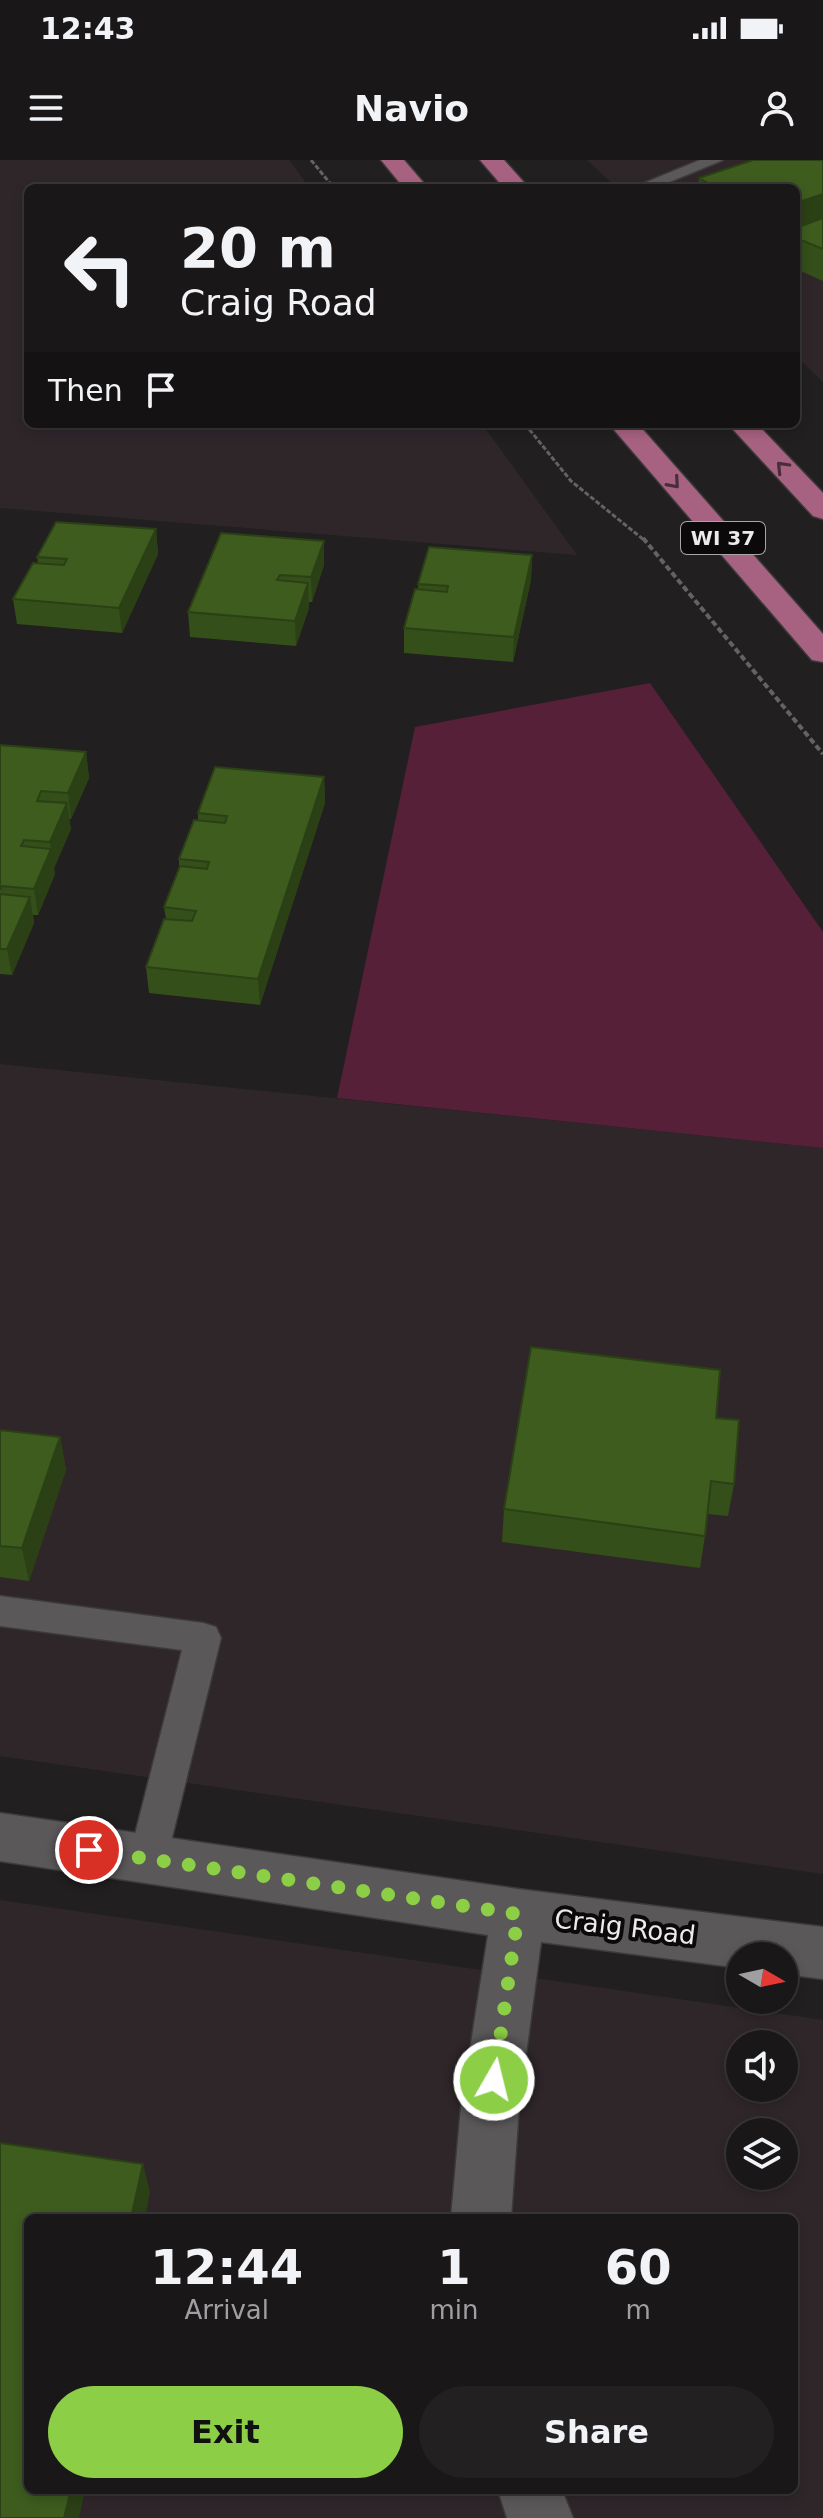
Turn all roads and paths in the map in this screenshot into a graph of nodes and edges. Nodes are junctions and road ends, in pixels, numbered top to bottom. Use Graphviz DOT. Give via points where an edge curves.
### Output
graph roads {
  1 [pos="311,160"];
  2 [pos="392,160"];
  3 [pos="491,160"];
  4 [pos="715,160"];
  5 [pos="331,184"];
  6 [pos="413,184"];
  7 [pos="513,184"];
  8 [pos="651,184"];
  9 [pos="528,428"];
  10 [pos="626,428"];
  11 [pos="746,428"];
  12 [pos="823,510"];
  13 [pos="823,653"];
  14 [pos="823,754"];
  15 [pos="0,1611"];
  16 [pos="0,1837"];
  17 [pos="148,1858"];
  18 [pos="518,1914"];
  19 [pos="823,1953"];
  20 [pos="481,2214"];
  21 [pos="531,2494"];
  22 [pos="540,2518"];
  1 -- 5 [label="path"];
  2 -- 6 [label="main road"];
  3 -- 7 [label="main road"];
  4 -- 8 [label="lane"];
  9 -- 14 [label="path" via="571,481 639,534"];
  10 -- 13 [label="main road, WI 37, one-way"];
  12 -- 11 [label="main road, one-way"];
  15 -- 17 [label="lane" via="203,1638"];
  16 -- 17 [label="street, Craig Road"];
  17 -- 18 [label="street, Craig Road"];
  18 -- 19 [label="street, Craig Road"];
  18 -- 20 [label="street" via="490,2107"];
  21 -- 22 [label="street"];
}
